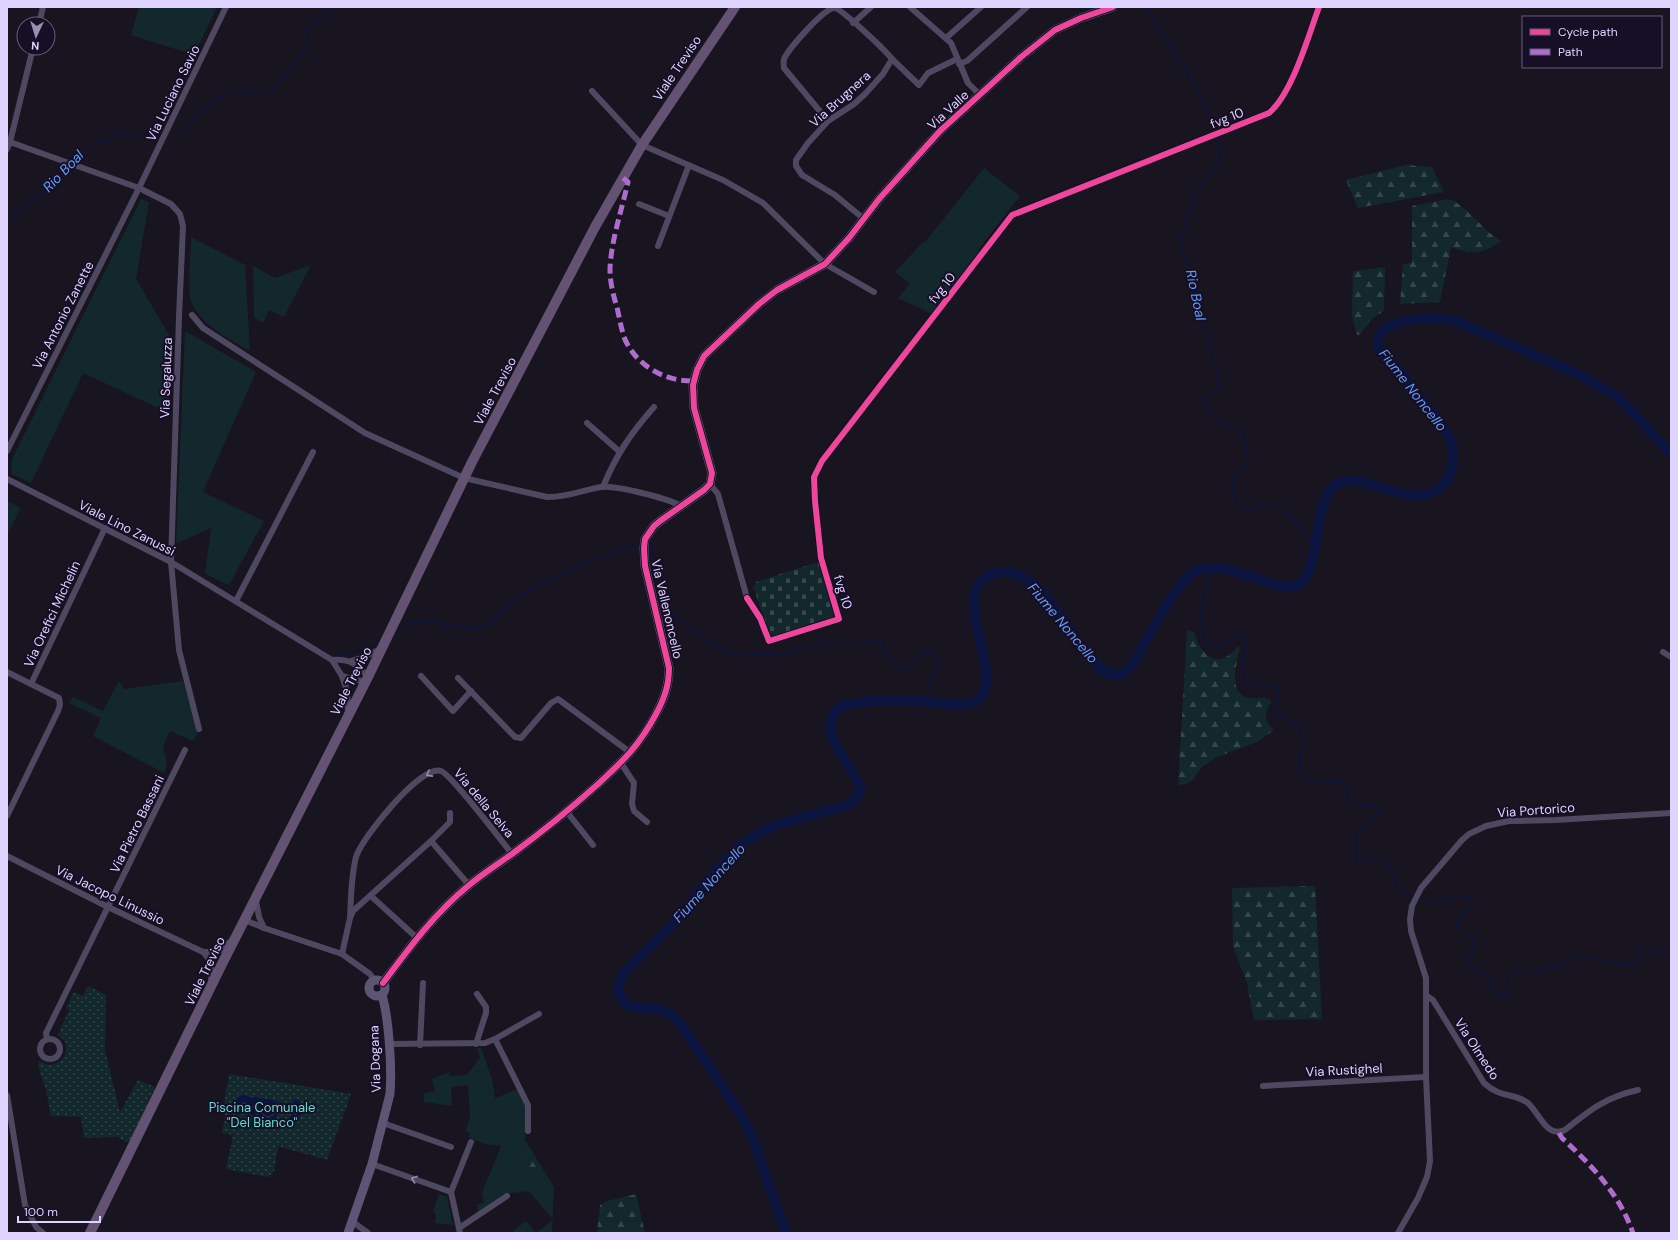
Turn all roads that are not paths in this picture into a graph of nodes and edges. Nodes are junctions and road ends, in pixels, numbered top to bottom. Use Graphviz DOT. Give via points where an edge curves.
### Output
graph roads {
  1 [pos="226,7"];
  2 [pos="735,7"];
  3 [pos="871,7"];
  4 [pos="910,7"];
  5 [pos="981,7"];
  6 [pos="1027,7"];
  7 [pos="1112,7"];
  8 [pos="853,23"];
  9 [pos="946,38"];
  10 [pos="30,56"];
  11 [pos="892,59"];
  12 [pos="958,62"];
  13 [pos="592,91"];
  14 [pos="980,95"];
  15 [pos="828,121"];
  16 [pos="9,142"];
  17 [pos="642,145"];
  18 [pos="7,149"];
  19 [pos="689,166"];
  20 [pos="139,188"];
  21 [pos="639,204"];
  22 [pos="669,216"];
  23 [pos="864,219"];
  24 [pos="658,246"];
  25 [pos="825,264"];
  26 [pos="874,292"];
  27 [pos="192,315"];
  28 [pos="654,407"];
  29 [pos="587,423"];
  30 [pos="7,451"];
  31 [pos="313,452"];
  32 [pos="620,452"];
  33 [pos="464,478"];
  34 [pos="7,479"];
  35 [pos="710,484"];
  36 [pos="603,487"];
  37 [pos="682,507"];
  38 [pos="105,528"];
  39 [pos="171,562"];
  40 [pos="747,598"];
  41 [pos="236,600"];
  42 [pos="382,648"];
  43 [pos="1663,652"];
  44 [pos="1671,656"];
  45 [pos="332,660"];
  46 [pos="351,661"];
  47 [pos="7,672"];
  48 [pos="342,676"];
  49 [pos="421,676"];
  50 [pos="458,678"];
  51 [pos="367,679"];
  52 [pos="31,684"];
  53 [pos="471,691"];
  54 [pos="348,716"];
  55 [pos="199,729"];
  56 [pos="185,750"];
  57 [pos="631,753"];
  58 [pos="621,763"];
  59 [pos="567,812"];
  60 [pos="450,813"];
  61 [pos="1671,813"];
  62 [pos="7,816"];
  63 [pos="647,822"];
  64 [pos="431,841"];
  65 [pos="593,845"];
  66 [pos="512,854"];
  67 [pos="7,856"];
  68 [pos="468,886"];
  69 [pos="370,896"];
  70 [pos="256,899"];
  71 [pos="108,908"];
  72 [pos="350,918"];
  73 [pos="245,920"];
  74 [pos="264,928"];
  75 [pos="237,935"];
  76 [pos="417,938"];
  77 [pos="203,952"];
  78 [pos="214,953"];
  79 [pos="342,954"];
  80 [pos="209,959"];
  81 [pos="223,962"];
  82 [pos="379,982"];
  83 [pos="423,983"];
  84 [pos="209,990"];
  85 [pos="382,994"];
  86 [pos="476,994"];
  87 [pos="1427,996"];
  88 [pos="539,1014"];
  89 [pos="46,1039"];
  90 [pos="495,1039"];
  91 [pos="389,1044"];
  92 [pos="476,1044"];
  93 [pos="420,1045"];
  94 [pos="1426,1077"];
  95 [pos="1263,1086"];
  96 [pos="1638,1090"];
  97 [pos="7,1095"];
  98 [pos="383,1123"];
  99 [pos="528,1131"];
  100 [pos="470,1142"];
  101 [pos="451,1147"];
  102 [pos="372,1164"];
  103 [pos="451,1192"];
  104 [pos="507,1196"];
  105 [pos="353,1222"];
  106 [pos="460,1230"];
  107 [pos="43,1233"];
  108 [pos="90,1233"];
  109 [pos="348,1233"];
  110 [pos="368,1233"];
  111 [pos="1398,1233"];
  1 -- 20 [label="street, Via Luciano Savio"];
  2 -- 17 [label="main road, Viale Treviso"];
  3 -- 8 [label="street"];
  4 -- 9 [label="street"];
  5 -- 9 [label="street"];
  6 -- 12 [label="street" via="967,61"];
  7 -- 14 [label="street, Via Valle" via="1055,30 1012,64"];
  8 -- 11 [label="street" via="875,40"];
  8 -- 15 [label="street" via="842,12 830,8 788,51 783,62 784,68"];
  9 -- 12 [label="street" via="951,43"];
  10 -- 16 [label="street"];
  11 -- 12 [label="street" via="919,85 928,73"];
  11 -- 15 [label="street, Via Brugnera" via="883,74 865,94"];
  12 -- 14 [label="street" via="968,83"];
  13 -- 17 [label="street"];
  14 -- 23 [label="street, Via Valle" via="940,132"];
  15 -- 23 [label="street, Via Brugnera" via="802,151 796,160 796,166 802,175 834,195"];
  16 -- 18 [label="street"];
  16 -- 20 [label="street, Via Segaluzza"];
  17 -- 19 [label="street"];
  17 -- 33 [label="main road, Viale Treviso" via="595,227"];
  19 -- 22 [label="street"];
  19 -- 25 [label="street" via="723,180 763,203"];
  20 -- 30 [label="street, Via Antonio Zanette"];
  20 -- 39 [label="street, Via Segaluzza" via="171,204 180,214 184,226"];
  21 -- 22 [label="street"];
  22 -- 24 [label="street"];
  23 -- 25 [label="street, Via Valle"];
  25 -- 26 [label="street"];
  25 -- 35 [label="street" via="765,299 704,356 693,385 694,408 712,473"];
  27 -- 33 [label="street" via="204,328 365,433"];
  28 -- 32 [label="street" via="634,430"];
  29 -- 32 [label="street"];
  31 -- 41 [label="street"];
  32 -- 36 [label="street"];
  33 -- 36 [label="street" via="528,494 558,498"];
  33 -- 42 [label="main road, Viale Treviso"];
  34 -- 38 [label="street, Viale Lino Zanussi"];
  35 -- 37 [label="street, Via Vallenoncello"];
  35 -- 40 [label="street" via="718,494"];
  36 -- 37 [label="street" via="632,491 667,500"];
  37 -- 57 [label="street, Via Vallenoncello" via="654,526 645,539 645,566 666,650 669,680 667,691 656,713"];
  38 -- 39 [label="street, Viale Lino Zanussi"];
  38 -- 52 [label="street, Via Orefici Michelin"];
  39 -- 41 [label="street, Viale Lino Zanussi"];
  39 -- 55 [label="street, Via Segaluzza" via="180,650"];
  41 -- 45 [label="street, Viale Lino Zanussi"];
  42 -- 46 [label="street, Viale Lino Zanussi"];
  42 -- 51 [label="main road, Viale Treviso"];
  43 -- 44 [label="street"];
  45 -- 46 [label="street, Viale Lino Zanussi"];
  45 -- 48 [label="street, Viale Lino Zanussi"];
  46 -- 51 [label="street" via="360,667"];
  47 -- 52 [label="street, Via Orefici Michelin"];
  48 -- 51 [label="street"];
  48 -- 54 [label="street, Viale Lino Zanussi" via="347,691"];
  49 -- 53 [label="street" via="453,711"];
  50 -- 53 [label="street"];
  51 -- 54 [label="main road, Viale Treviso"];
  52 -- 62 [label="street" via="59,698 60,705"];
  53 -- 57 [label="street" via="515,737 521,738 551,703 558,699"];
  54 -- 70 [label="main road, Viale Treviso"];
  56 -- 71 [label="street, Via Pietro Bassani"];
  57 -- 58 [label="street, Via Vallenoncello"];
  58 -- 59 [label="street, Via Vallenoncello"];
  58 -- 63 [label="street" via="634,783 634,811"];
  59 -- 65 [label="street"];
  59 -- 66 [label="street, Via Vallenoncello"];
  60 -- 64 [label="street" via="450,822"];
  61 -- 87 [label="street, Via Portorico" via="1509,821 1486,826 1469,834 1421,888 1410,918 1411,932 1426,978"];
  64 -- 68 [label="street"];
  64 -- 69 [label="street"];
  66 -- 68 [label="street, Via Vallenoncello"];
  66 -- 72 [label="street, Via della Selva, one-way" via="443,771 438,770 415,783 392,804 364,841 356,856"];
  67 -- 71 [label="street, Via Jacopo Linussio"];
  68 -- 76 [label="street, Via Vallenoncello"];
  69 -- 72 [label="street" via="353,911"];
  69 -- 76 [label="street"];
  70 -- 73 [label="main road, Viale Treviso"];
  70 -- 74 [label="street" via="259,918"];
  71 -- 77 [label="street, Via Jacopo Linussio"];
  71 -- 89 [label="street, Via Pietro Bassani" via="46,1032"];
  72 -- 79 [label="street, Via della Selva"];
  73 -- 74 [label="street"];
  73 -- 75 [label="main road, Viale Treviso"];
  74 -- 79 [label="street"];
  75 -- 78 [label="street"];
  75 -- 81 [label="main road, Viale Treviso"];
  76 -- 82 [label="street, Via Vallenoncello"];
  77 -- 78 [label="street"];
  77 -- 80 [label="street"];
  78 -- 81 [label="street" via="219,955"];
  79 -- 82 [label="street"];
  80 -- 81 [label="street" via="218,963"];
  80 -- 84 [label="street" via="212,969"];
  81 -- 84 [label="main road, Viale Treviso"];
  82 -- 85 [label="street, Via Dogana" via="385,988"];
  82 -- 85 [label="street" via="371,984 370,992 374,995"];
  83 -- 93 [label="street"];
  84 -- 108 [label="main road, Viale Treviso"];
  85 -- 91 [label="street, Via Dogana"];
  86 -- 92 [label="street" via="486,1007"];
  87 -- 94 [label="street"];
  87 -- 96 [label="street, Via Olmedo" via="1434,1000 1484,1083 1496,1093 1528,1103 1553,1131 1565,1130 1602,1102"];
  88 -- 90 [label="street"];
  90 -- 92 [label="street"];
  90 -- 99 [label="street" via="528,1105"];
  91 -- 93 [label="street"];
  91 -- 98 [label="street, Via Dogana" via="391,1083"];
  92 -- 93 [label="street"];
  94 -- 95 [label="street, Via Rustighel"];
  94 -- 111 [label="street" via="1430,1161 1428,1177"];
  97 -- 107 [label="street" via="25,1205 36,1227"];
  98 -- 101 [label="street"];
  98 -- 102 [label="street, Via Dogana"];
  100 -- 103 [label="street"];
  103 -- 102 [label="street, one-way"];
  102 -- 105 [label="street, Via Dogana"];
  103 -- 106 [label="street"];
  104 -- 106 [label="street"];
  105 -- 109 [label="street, Via Dogana"];
  105 -- 110 [label="street"];
}
